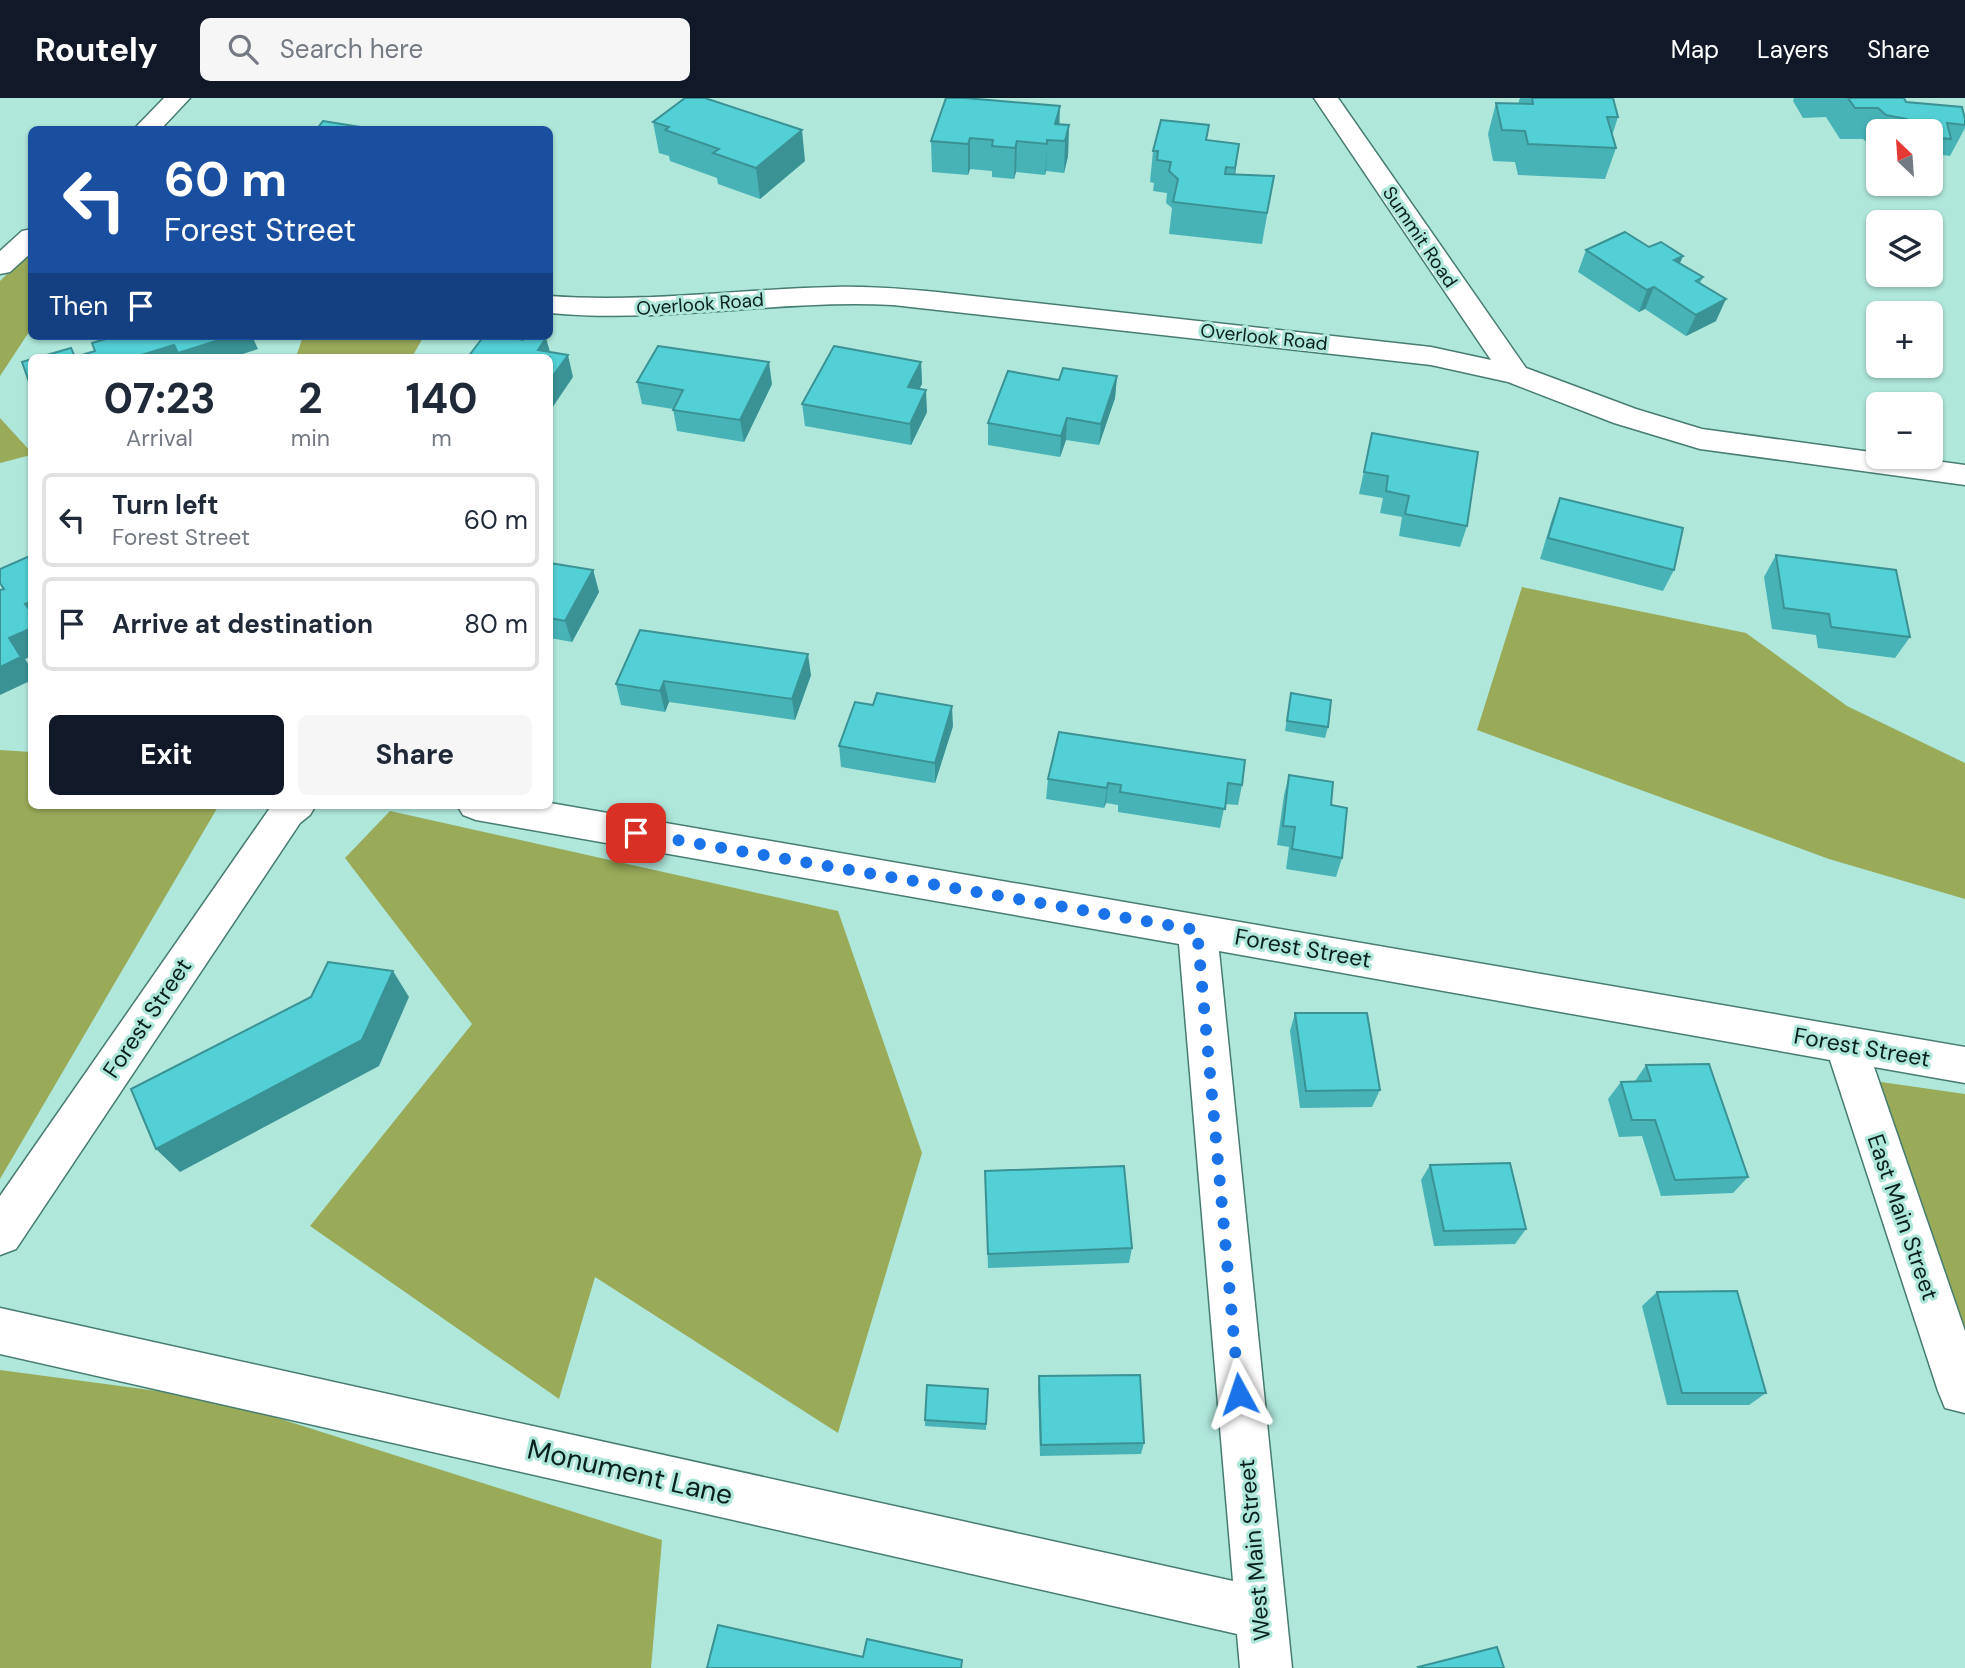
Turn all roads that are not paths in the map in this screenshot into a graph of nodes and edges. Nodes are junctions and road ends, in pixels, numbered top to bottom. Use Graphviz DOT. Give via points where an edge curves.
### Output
graph roads {
  1 [pos="178,98"];
  2 [pos="1326,98"];
  3 [pos="149,126"];
  4 [pos="28,240"];
  5 [pos="0,265"];
  6 [pos="553,305"];
  7 [pos="1516,374"];
  8 [pos="1965,475"];
  9 [pos="292,809"];
  10 [pos="499,809"];
  11 [pos="1197,930"];
  12 [pos="1845,1043"];
  13 [pos="1965,1065"];
  14 [pos="0,1234"];
  15 [pos="0,1331"];
  16 [pos="1962,1391"];
  17 [pos="1259,1613"];
  18 [pos="1266,1668"];
  1 -- 3 [label="street"];
  2 -- 7 [label="street, Summit Road"];
  4 -- 5 [label="street"];
  6 -- 7 [label="street, Overlook Road" via="640,309 874,295 1431,356"];
  7 -- 8 [label="street, Overlook Road" via="1700,439"];
  9 -- 14 [label="street, Forest Street"];
  10 -- 11 [label="street, Forest Street"];
  11 -- 12 [label="street, Forest Street"];
  11 -- 17 [label="street, West Main Street"];
  12 -- 13 [label="street, Forest Street"];
  12 -- 16 [label="street, East Main Street"];
  15 -- 17 [label="street, Monument Lane"];
  17 -- 18 [label="street, West Main Street"];
}
